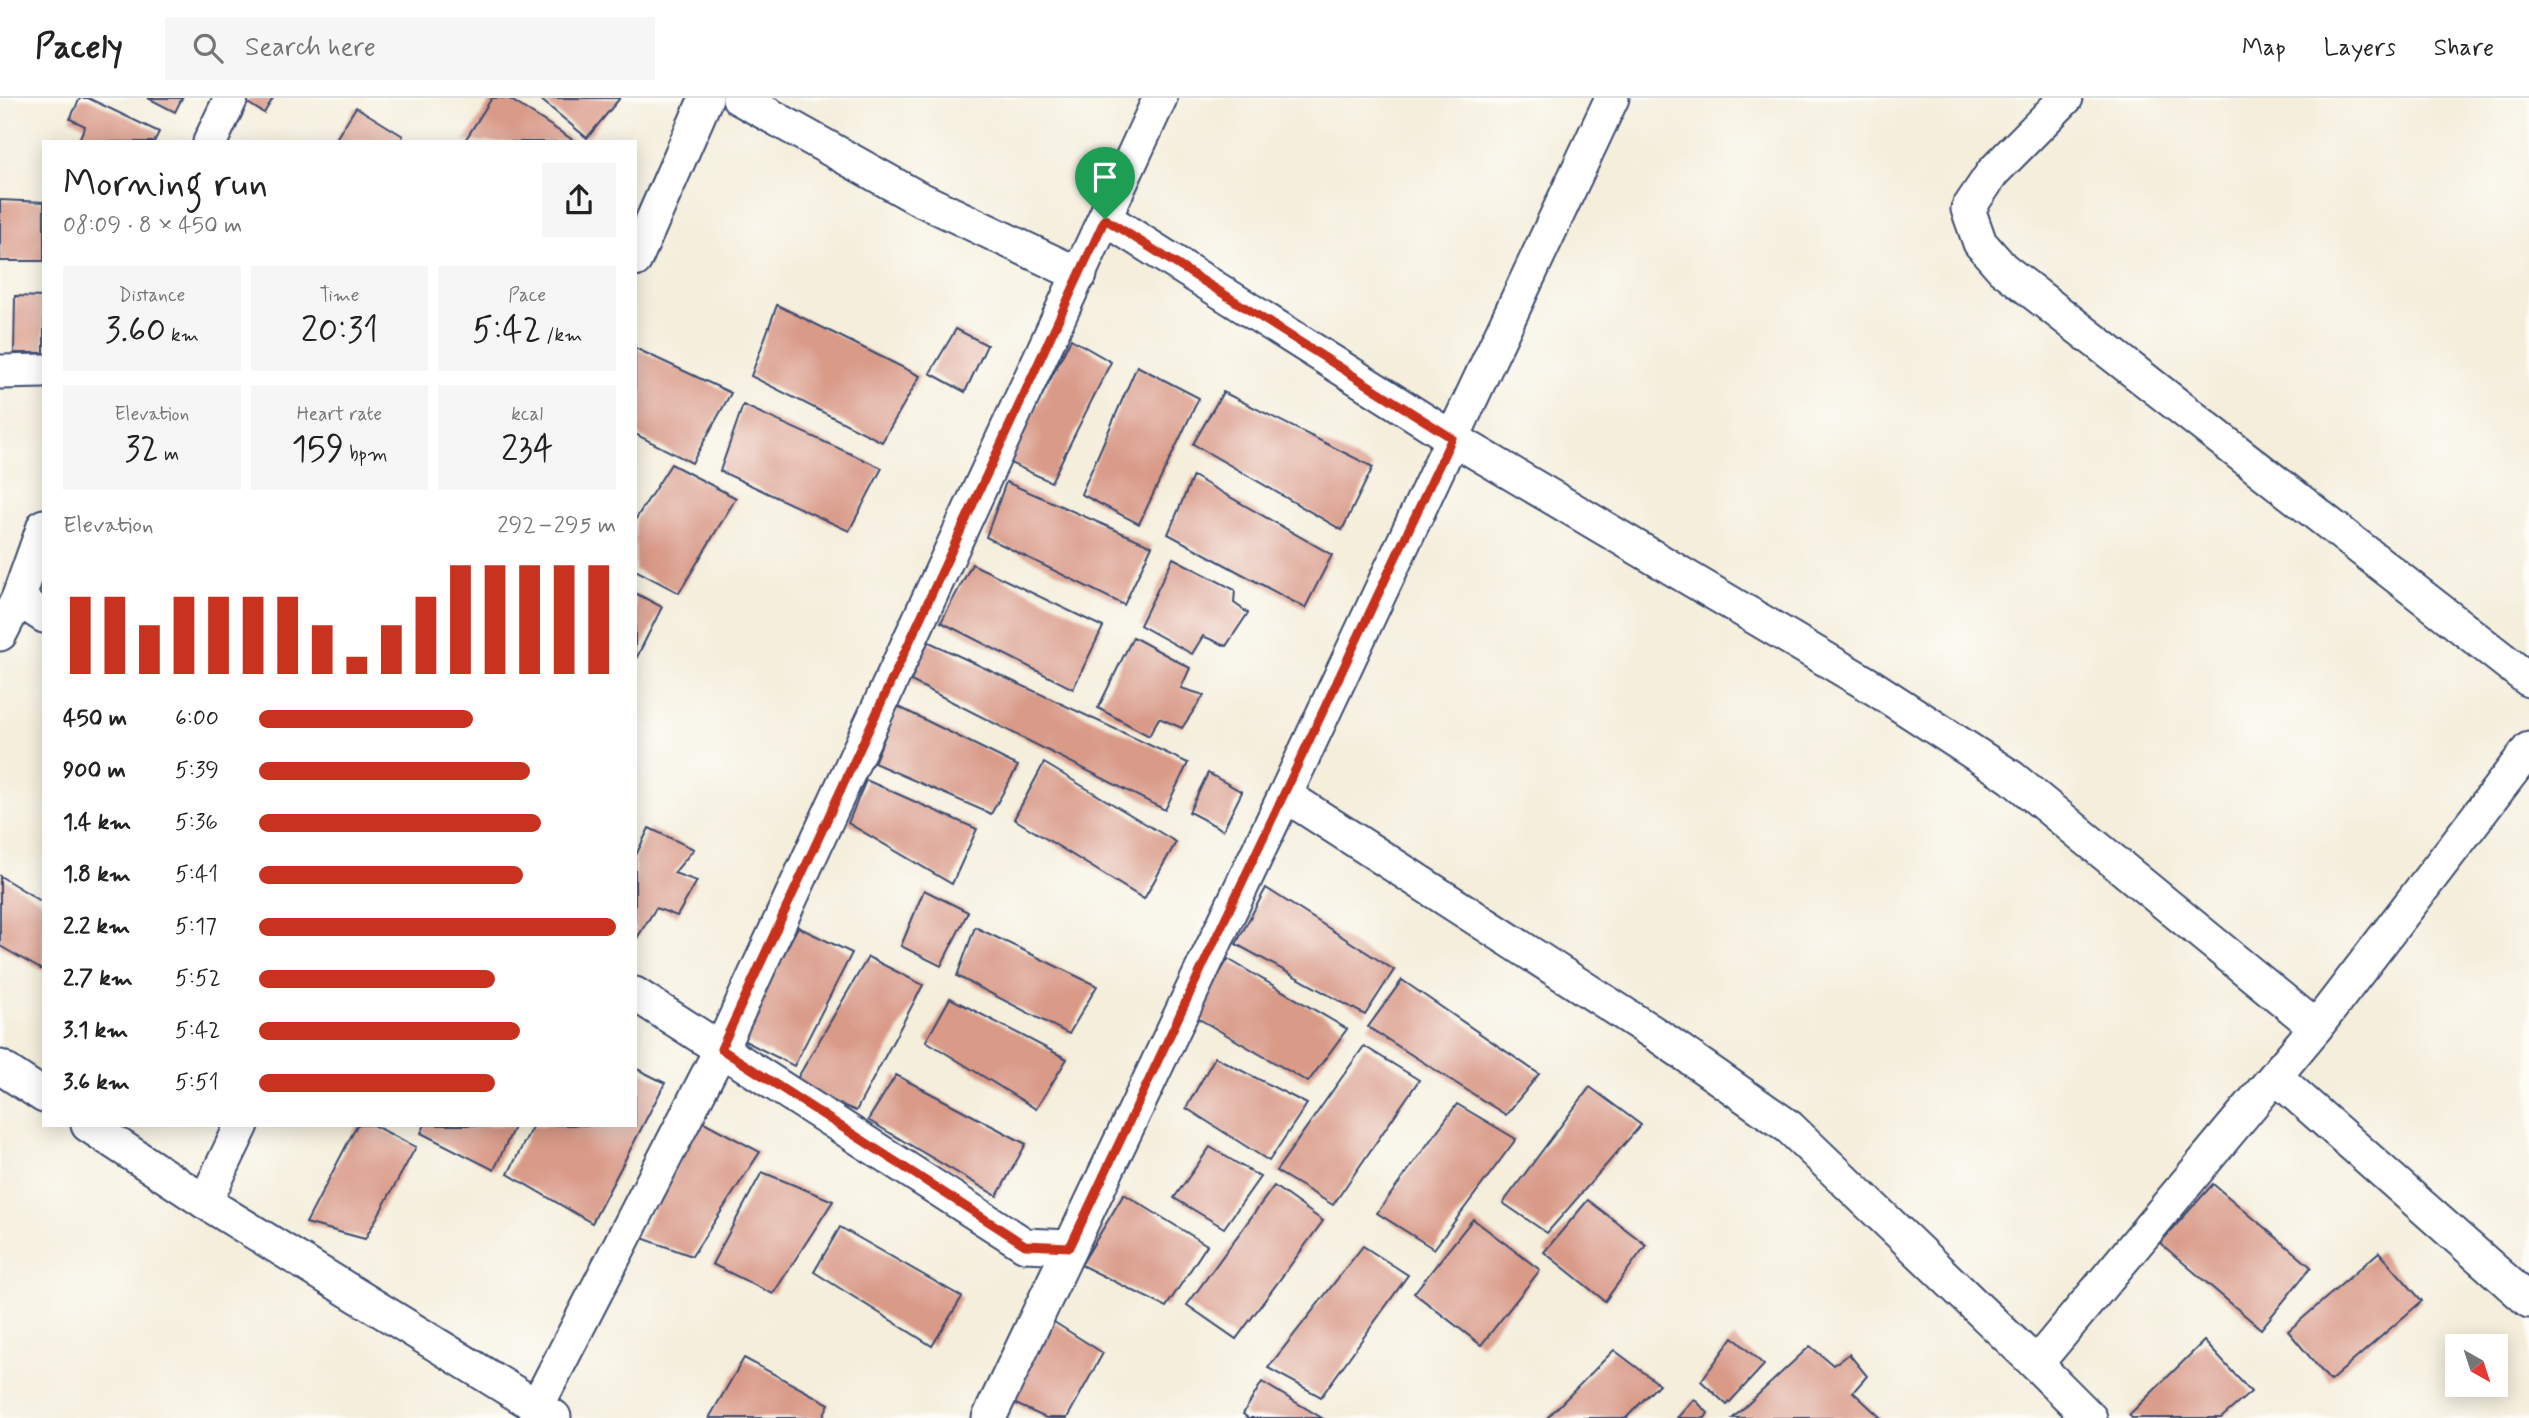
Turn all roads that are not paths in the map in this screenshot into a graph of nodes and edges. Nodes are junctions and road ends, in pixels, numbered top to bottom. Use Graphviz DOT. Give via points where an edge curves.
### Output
graph roads {
  1 [pos="231,98"];
  2 [pos="706,98"];
  3 [pos="739,98"];
  4 [pos="1160,98"];
  5 [pos="1612,98"];
  6 [pos="2066,98"];
  7 [pos="211,140"];
  8 [pos="1105,219"];
  9 [pos="637,255"];
  10 [pos="1080,275"];
  11 [pos="42,371"];
  12 [pos="0,372"];
  13 [pos="1452,438"];
  14 [pos="42,539"];
  15 [pos="31,608"];
  16 [pos="0,634"];
  17 [pos="2529,680"];
  18 [pos="2529,749"];
  19 [pos="1285,795"];
  20 [pos="637,995"];
  21 [pos="2316,1027"];
  22 [pos="721,1049"];
  23 [pos="0,1067"];
  24 [pos="2276,1077"];
  25 [pos="42,1095"];
  26 [pos="91,1127"];
  27 [pos="241,1127"];
  28 [pos="205,1202"];
  29 [pos="1070,1247"];
  30 [pos="2529,1301"];
  31 [pos="2036,1364"];
  32 [pos="547,1412"];
  33 [pos="989,1418"];
  34 [pos="2090,1418"];
  1 -- 7 [label="street"];
  2 -- 9 [label="street"];
  3 -- 10 [label="street" via="916,197"];
  4 -- 8 [label="street"];
  5 -- 13 [label="street"];
  6 -- 17 [label="street" via="1993,172 1968,209 1980,243 2003,268"];
  8 -- 10 [label="street"];
  8 -- 13 [label="street"];
  10 -- 22 [label="street"];
  11 -- 12 [label="street"];
  13 -- 19 [label="street"];
  13 -- 21 [label="street" via="1871,686 2011,777"];
  14 -- 15 [label="street"];
  15 -- 16 [label="street"];
  18 -- 21 [label="street"];
  19 -- 29 [label="street"];
  19 -- 31 [label="street" via="1666,1041 1789,1127"];
  20 -- 22 [label="street"];
  21 -- 24 [label="street"];
  22 -- 29 [label="street" via="1025,1245"];
  22 -- 32 [label="street"];
  23 -- 25 [label="street"];
  24 -- 30 [label="street"];
  24 -- 31 [label="street"];
  26 -- 28 [label="street"];
  27 -- 28 [label="street"];
  28 -- 32 [label="street"];
  29 -- 33 [label="street"];
  31 -- 34 [label="street"];
}
